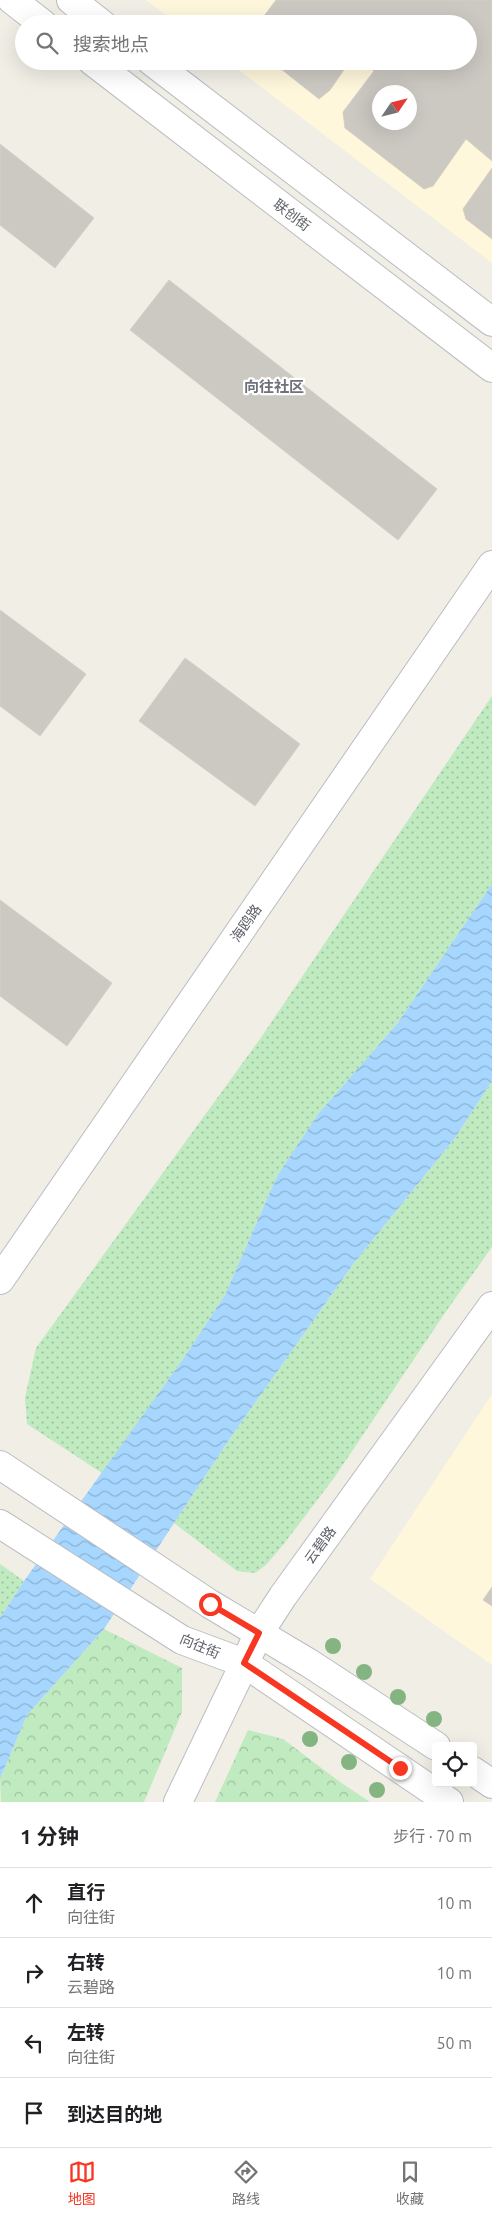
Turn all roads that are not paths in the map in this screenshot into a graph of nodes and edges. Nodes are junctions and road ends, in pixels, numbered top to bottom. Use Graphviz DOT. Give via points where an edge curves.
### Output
graph roads {
  1 [pos="12,0"];
  2 [pos="71,0"];
  3 [pos="31,15"];
  4 [pos="90,15"];
  5 [pos="104,70"];
  6 [pos="163,70"];
  7 [pos="492,322"];
  8 [pos="492,368"];
  9 [pos="492,566"];
  10 [pos="0,1280"];
  11 [pos="492,1306"];
  12 [pos="5,1469"];
  13 [pos="0,1524"];
  14 [pos="259,1633"];
  15 [pos="244,1663"];
  16 [pos="432,1743"];
  17 [pos="477,1774"];
  18 [pos="492,1784"];
  19 [pos="178,1802"];
  20 [pos="450,1802"];
  1 -- 3 [label="street"];
  2 -- 4 [label="street"];
  5 -- 8 [label="street, 联创街"];
  6 -- 7 [label="street"];
  9 -- 10 [label="street, 海鸥路"];
  11 -- 14 [label="street, 云碧路"];
  12 -- 14 [label="street"];
  13 -- 15 [label="street, 向往街" via="182,1640"];
  14 -- 15 [label="street, 云碧路"];
  14 -- 16 [label="street"];
  15 -- 19 [label="street, 云碧路"];
  15 -- 20 [label="street, 向往街"];
  17 -- 18 [label="street"];
}
